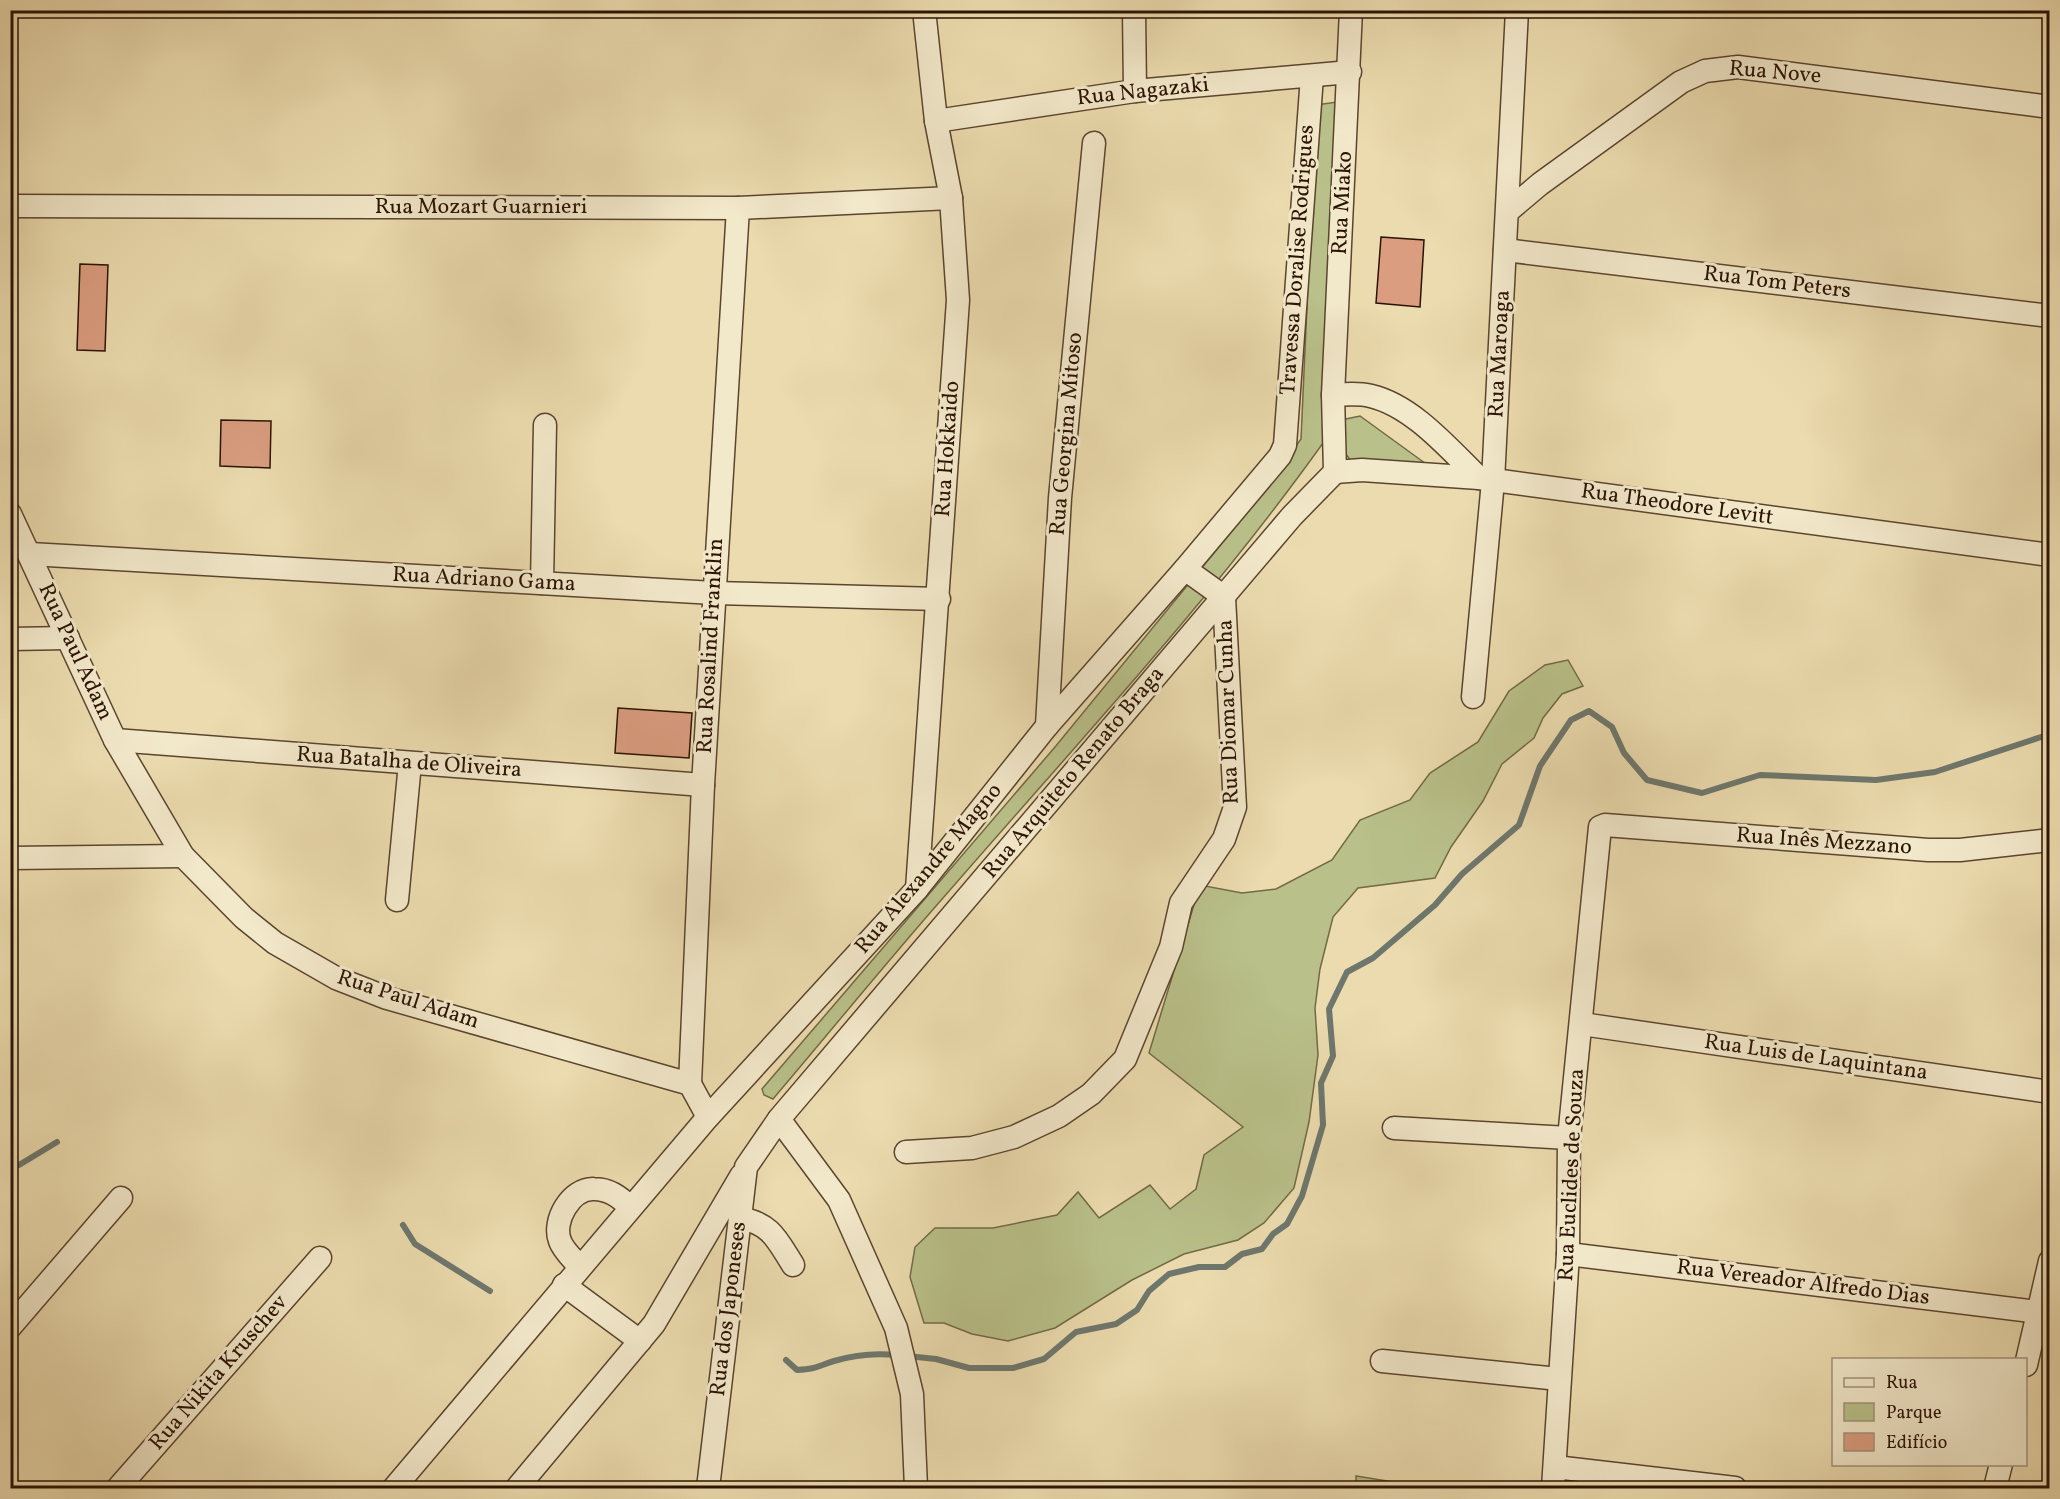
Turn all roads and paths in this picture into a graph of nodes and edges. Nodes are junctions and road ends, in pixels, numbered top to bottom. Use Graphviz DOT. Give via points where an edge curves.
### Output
graph roads {
  1 [pos="924,10"];
  2 [pos="1134,10"];
  3 [pos="1352,10"];
  4 [pos="1516,10"];
  5 [pos="1350,72"];
  6 [pos="1312,76"];
  7 [pos="1135,91"];
  8 [pos="2049,107"];
  9 [pos="936,121"];
  10 [pos="1094,143"];
  11 [pos="951,198"];
  12 [pos="10,206"];
  13 [pos="738,208"];
  14 [pos="1508,211"];
  15 [pos="1505,250"];
  16 [pos="2049,316"];
  17 [pos="1333,395"];
  18 [pos="545,425"];
  19 [pos="1285,445"];
  20 [pos="1335,472"];
  21 [pos="1486,479"];
  22 [pos="10,514"];
  23 [pos="30,554"];
  24 [pos="2049,555"];
  25 [pos="1185,569"];
  26 [pos="542,583"];
  27 [pos="714,593"];
  28 [pos="1224,597"];
  29 [pos="939,599"];
  30 [pos="68,638"];
  31 [pos="10,639"];
  32 [pos="1473,697"];
  33 [pos="1047,726"];
  34 [pos="115,740"];
  35 [pos="410,763"];
  36 [pos="703,785"];
  37 [pos="1600,827"];
  38 [pos="2049,840"];
  39 [pos="183,856"];
  40 [pos="10,858"];
  41 [pos="917,889"];
  42 [pos="397,900"];
  43 [pos="1582,1024"];
  44 [pos="690,1084"];
  45 [pos="2049,1092"];
  46 [pos="708,1118"];
  47 [pos="773,1128"];
  48 [pos="1394,1128"];
  49 [pos="1569,1138"];
  50 [pos="906,1152"];
  51 [pos="746,1167"];
  52 [pos="121,1198"];
  53 [pos="632,1207"];
  54 [pos="740,1218"];
  55 [pos="1568,1254"];
  56 [pos="320,1258"];
  57 [pos="793,1265"];
  58 [pos="579,1268"];
  59 [pos="2048,1275"];
  60 [pos="564,1286"];
  61 [pos="2038,1312"];
  62 [pos="10,1327"];
  63 [pos="640,1341"];
  64 [pos="2027,1358"];
  65 [pos="1382,1362"];
  66 [pos="1559,1378"];
  67 [pos="2000,1466"];
  68 [pos="1554,1478"];
  69 [pos="118,1488"];
  70 [pos="394,1488"];
  71 [pos="517,1488"];
  72 [pos="708,1488"];
  73 [pos="916,1488"];
  74 [pos="1735,1488"];
  75 [pos="1995,1488"];
  1 -- 9 [label="street, Rua Hokkaido"];
  2 -- 7 [label="street"];
  3 -- 5 [label="street, Rua Miako"];
  4 -- 14 [label="street, Rua Maroaga"];
  5 -- 6 [label="street, Rua Nagazaki"];
  5 -- 17 [label="street, Rua Miako"];
  6 -- 7 [label="street, Rua Nagazaki"];
  6 -- 19 [label="street, Travessa Doralise Rodrigues"];
  7 -- 9 [label="street, Rua Nagazaki"];
  8 -- 14 [label="street, Rua Nove" via="1738,67 1716,68 1681,82"];
  9 -- 11 [label="street, Rua Hokkaido"];
  10 -- 33 [label="street, Rua Georgina Mitoso" via="1060,498"];
  11 -- 13 [label="street, Rua Mozart Guarnieri"];
  11 -- 29 [label="street, Rua Hokkaido" via="958,300"];
  12 -- 13 [label="street, Rua Mozart Guarnieri"];
  13 -- 27 [label="street, Rua Rosalind Franklin"];
  14 -- 15 [label="street, Rua Maroaga"];
  15 -- 16 [label="street, Rua Tom Peters"];
  15 -- 21 [label="street, Rua Maroaga"];
  17 -- 20 [label="street"];
  17 -- 21 [label="street" via="1363,394 1392,404"];
  18 -- 26 [label="street"];
  19 -- 25 [label="street, Rua Alexandre Magno" via="1280,456"];
  20 -- 21 [label="street, Rua Theodore Levitt" via="1362,470"];
  20 -- 28 [label="street, Rua Arquiteto Renato Braga"];
  21 -- 24 [label="street, Rua Theodore Levitt"];
  21 -- 32 [label="street, Rua Maroaga"];
  22 -- 23 [label="street, Rua Paul Adam"];
  23 -- 26 [label="street, Rua Adriano Gama"];
  23 -- 30 [label="street, Rua Paul Adam"];
  25 -- 28 [label="street"];
  25 -- 33 [label="street, Rua Alexandre Magno"];
  26 -- 27 [label="street, Rua Adriano Gama"];
  27 -- 29 [label="street, Rua Adriano Gama"];
  27 -- 36 [label="street, Rua Rosalind Franklin"];
  28 -- 47 [label="street, Rua Arquiteto Renato Braga"];
  28 -- 50 [label="street, Rua Diomar Cunha" via="1235,807 1224,839 1181,903 1171,947 1125,1059 1091,1094 1059,1116 1014,1137 972,1148"];
  29 -- 41 [label="street, Rua Hokkaido"];
  30 -- 31 [label="street"];
  30 -- 34 [label="street, Rua Paul Adam"];
  33 -- 41 [label="street, Rua Alexandre Magno"];
  34 -- 35 [label="street, Rua Batalha de Oliveira"];
  34 -- 39 [label="street, Rua Paul Adam"];
  35 -- 36 [label="street, Rua Batalha de Oliveira"];
  35 -- 42 [label="street"];
  36 -- 44 [label="street, Rua Rosalind Franklin"];
  37 -- 38 [label="street, Rua Inês Mezzano" via="1929,850"];
  37 -- 43 [label="street, Rua Euclides de Souza"];
  39 -- 40 [label="street"];
  39 -- 44 [label="street, Rua Paul Adam" via="275,944 336,978 387,998"];
  41 -- 46 [label="street, Rua Alexandre Magno"];
  43 -- 45 [label="street, Rua Luis de Laquintana"];
  43 -- 49 [label="street, Rua Euclides de Souza"];
  44 -- 46 [label="street"];
  46 -- 53 [label="street, Rua Alexandre Magno"];
  47 -- 51 [label="street, Rua dos Japoneses"];
  47 -- 73 [label="street" via="838,1200 889,1309 912,1394"];
  48 -- 49 [label="street"];
  49 -- 55 [label="street, Rua Euclides de Souza"];
  51 -- 54 [label="street, Rua dos Japoneses"];
  51 -- 63 [label="street" via="654,1324"];
  52 -- 62 [label="street"];
  53 -- 58 [label="street, Rua Alexandre Magno"];
  53 -- 58 [label="street" via="613,1192 592,1188 561,1211 557,1228 560,1242"];
  54 -- 57 [label="street" via="771,1230"];
  54 -- 72 [label="street, Rua dos Japoneses"];
  55 -- 61 [label="street, Rua Vereador Alfredo Dias"];
  55 -- 66 [label="street, Rua Euclides de Souza"];
  56 -- 69 [label="street, Rua Nikita Kruschev"];
  58 -- 60 [label="street, Rua Alexandre Magno"];
  59 -- 61 [label="street"];
  60 -- 63 [label="street"];
  60 -- 70 [label="street, Rua Alexandre Magno"];
  61 -- 64 [label="street"];
  63 -- 71 [label="street"];
  65 -- 66 [label="street"];
  66 -- 68 [label="street, Rua Euclides de Souza"];
  67 -- 75 [label="street"];
  68 -- 74 [label="street"];
}
